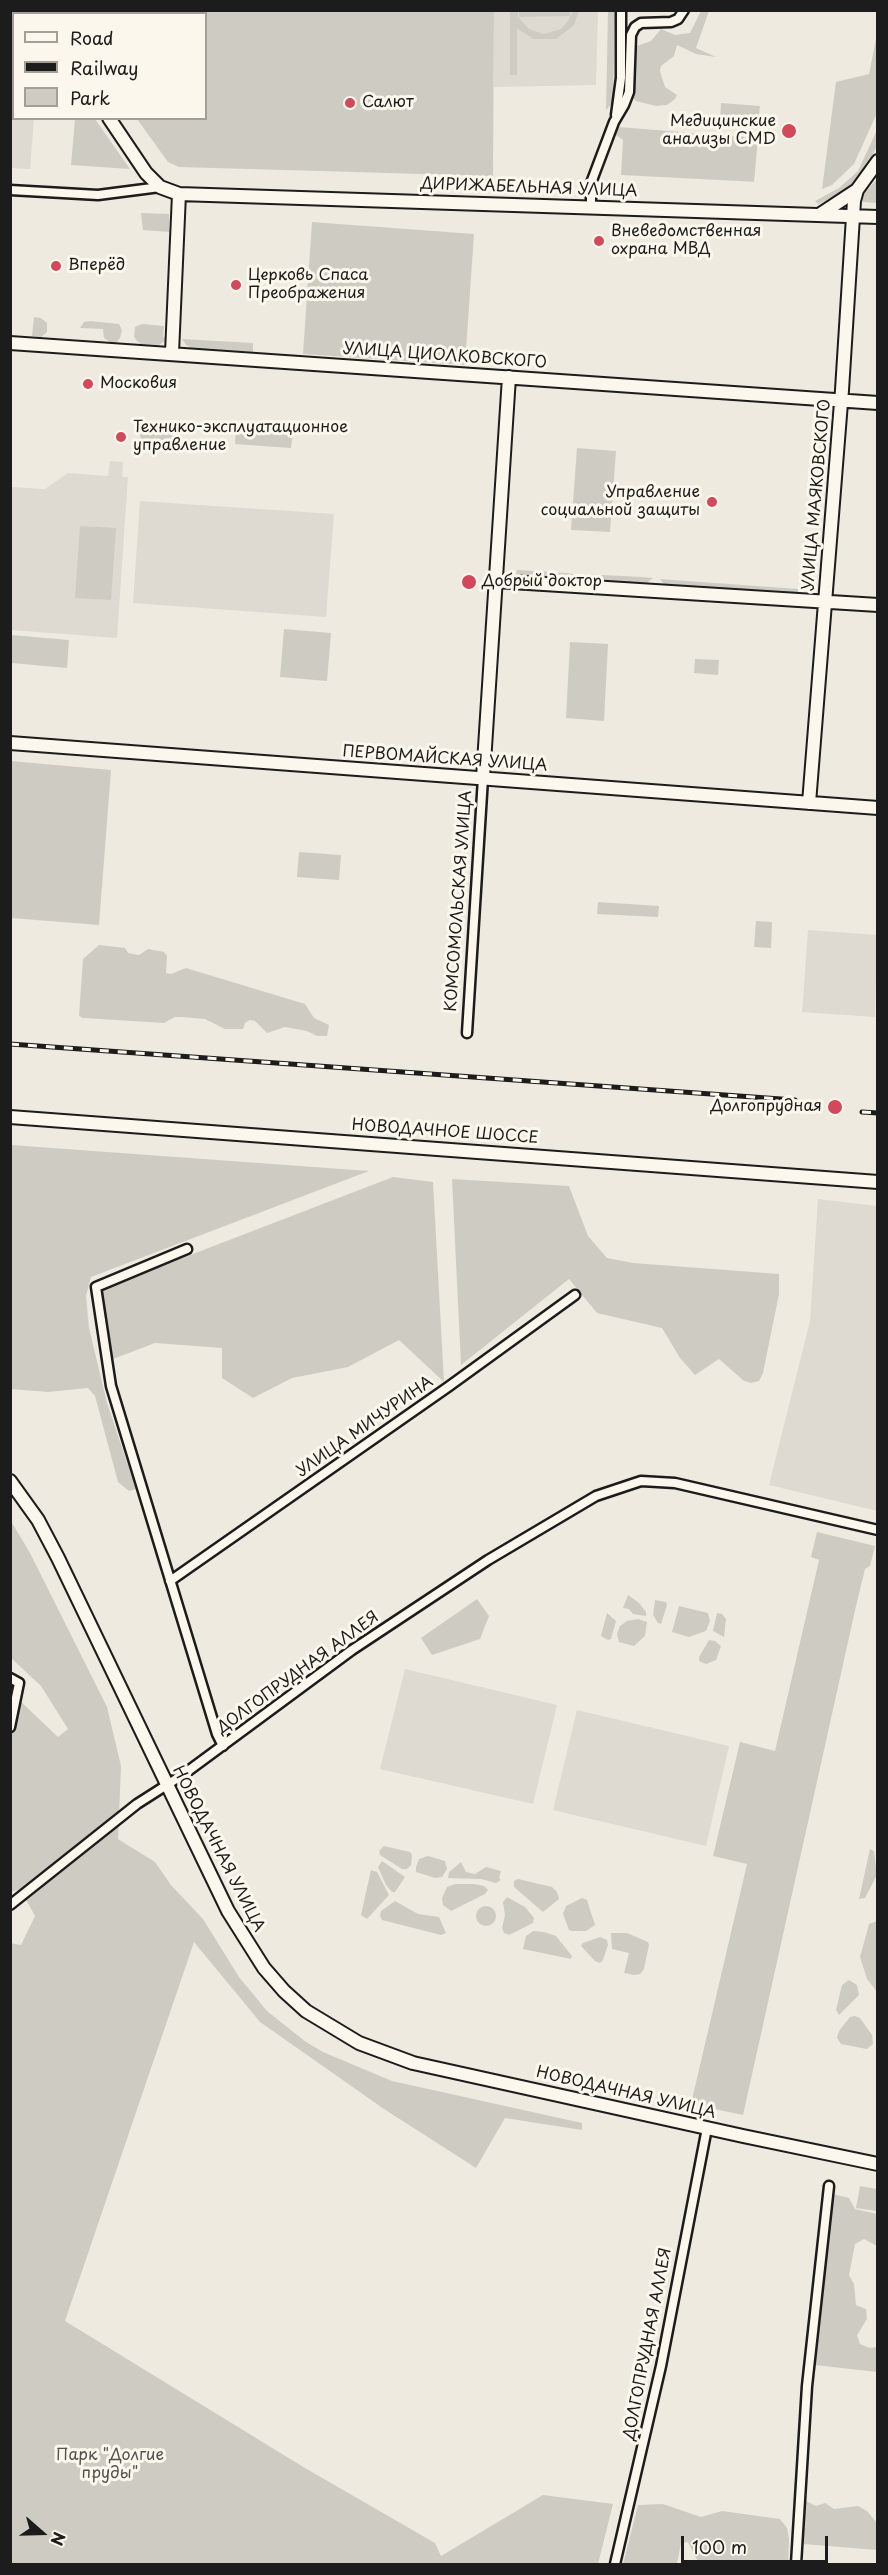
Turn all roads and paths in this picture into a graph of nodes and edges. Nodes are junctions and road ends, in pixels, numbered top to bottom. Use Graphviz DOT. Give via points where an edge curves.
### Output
graph roads {
  1 [pos="621,10"];
  2 [pos="684,10"];
  3 [pos="616,118"];
  4 [pos="110,120"];
  5 [pos="877,165"];
  6 [pos="160,187"];
  7 [pos="10,190"];
  8 [pos="857,190"];
  9 [pos="179,194"];
  10 [pos="591,208"];
  11 [pos="819,215"];
  12 [pos="854,216"];
  13 [pos="878,217"];
  14 [pos="10,343"];
  15 [pos="172,353"];
  16 [pos="509,376"];
  17 [pos="841,400"];
  18 [pos="878,403"];
  19 [pos="496,581"];
  20 [pos="825,602"];
  21 [pos="878,605"];
  22 [pos="10,743"];
  23 [pos="483,778"];
  24 [pos="809,802"];
  25 [pos="878,808"];
  26 [pos="467,1033"];
  27 [pos="10,1117"];
  28 [pos="878,1182"];
  29 [pos="187,1249"];
  30 [pos="575,1295"];
  31 [pos="10,1481"];
  32 [pos="878,1530"];
  33 [pos="170,1581"];
  34 [pos="10,1678"];
  35 [pos="10,1727"];
  36 [pos="222,1746"];
  37 [pos="167,1785"];
  38 [pos="10,1905"];
  39 [pos="707,2128"];
  40 [pos="878,2163"];
  41 [pos="829,2186"];
  42 [pos="615,2565"];
  43 [pos="796,2565"];
  1 -- 3 [label="street" via="621,78"];
  2 -- 3 [label="street" via="678,20 635,27 628,92"];
  3 -- 10 [label="street" via="591,183"];
  4 -- 6 [label="street"];
  5 -- 8 [label="street"];
  6 -- 7 [label="street" via="98,195"];
  6 -- 9 [label="street, ДИРИЖАБЕЛЬНАЯ УЛИЦА"];
  8 -- 11 [label="street"];
  8 -- 12 [label="street, УЛИЦА МАЯКОВСКОГО"];
  9 -- 10 [label="street, ДИРИЖАБЕЛЬНАЯ УЛИЦА"];
  9 -- 15 [label="street"];
  10 -- 11 [label="street, ДИРИЖАБЕЛЬНАЯ УЛИЦА"];
  11 -- 12 [label="street, ДИРИЖАБЕЛЬНАЯ УЛИЦА"];
  12 -- 13 [label="street, ДИРИЖАБЕЛЬНАЯ УЛИЦА"];
  12 -- 17 [label="street, УЛИЦА МАЯКОВСКОГО"];
  14 -- 15 [label="street, УЛИЦА ЦИОЛКОВСКОГО"];
  15 -- 16 [label="street, УЛИЦА ЦИОЛКОВСКОГО"];
  16 -- 17 [label="street, УЛИЦА ЦИОЛКОВСКОГО"];
  16 -- 19 [label="street, КОМСОМОЛЬСКАЯ УЛИЦА"];
  17 -- 18 [label="street, УЛИЦА ЦИОЛКОВСКОГО"];
  17 -- 20 [label="street, УЛИЦА МАЯКОВСКОГО"];
  19 -- 20 [label="street"];
  19 -- 23 [label="street, КОМСОМОЛЬСКАЯ УЛИЦА"];
  20 -- 21 [label="street"];
  20 -- 24 [label="street, УЛИЦА МАЯКОВСКОГО"];
  22 -- 23 [label="street, ПЕРВОМАЙСКАЯ УЛИЦА"];
  23 -- 24 [label="street, ПЕРВОМАЙСКАЯ УЛИЦА"];
  23 -- 26 [label="street, КОМСОМОЛЬСКАЯ УЛИЦА"];
  24 -- 25 [label="street, ПЕРВОМАЙСКАЯ УЛИЦА"];
  27 -- 28 [label="street, НОВОДАЧНОЕ ШОССЕ"];
  29 -- 33 [label="street" via="96,1287 111,1386"];
  30 -- 33 [label="street, УЛИЦА МИЧУРИНА"];
  31 -- 37 [label="street, НОВОДАЧНАЯ УЛИЦА" via="38,1520 58,1558"];
  32 -- 36 [label="street, ДОЛГОПРУДНАЯ АЛЛЕЯ" via="675,1483 641,1481 618,1487 547,1524 449,1585 343,1656"];
  33 -- 36 [label="street"];
  34 -- 35 [label="street" via="19,1683 21,1691"];
  36 -- 37 [label="street, ДОЛГОПРУДНАЯ АЛЛЕЯ"];
  37 -- 38 [label="street, ДОЛГОПРУДНАЯ АЛЛЕЯ"];
  37 -- 39 [label="street, НОВОДАЧНАЯ УЛИЦА" via="245,1942 284,1991 332,2029 386,2054 440,2070"];
  39 -- 40 [label="street, НОВОДАЧНАЯ УЛИЦА"];
  39 -- 42 [label="street, ДОЛГОПРУДНАЯ АЛЛЕЯ" via="661,2366"];
  41 -- 43 [label="street" via="807,2386"];
}
